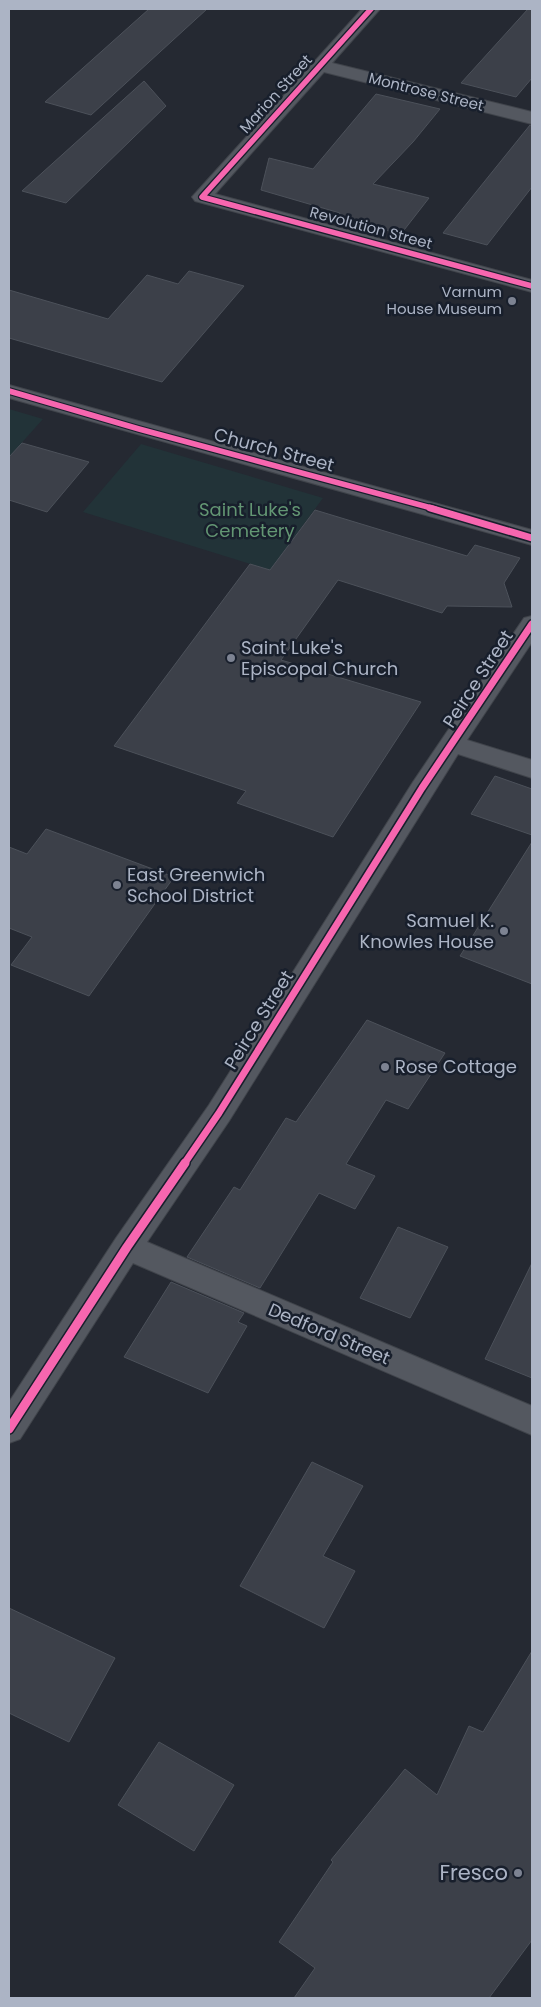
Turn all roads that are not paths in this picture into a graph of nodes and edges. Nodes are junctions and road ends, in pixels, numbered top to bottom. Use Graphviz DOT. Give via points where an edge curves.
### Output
graph roads {
  1 [pos="371,9"];
  2 [pos="320,66"];
  3 [pos="532,118"];
  4 [pos="202,197"];
  5 [pos="532,286"];
  6 [pos="9,391"];
  7 [pos="532,538"];
  8 [pos="532,624"];
  9 [pos="454,744"];
  10 [pos="532,769"];
  11 [pos="127,1247"];
  12 [pos="532,1421"];
  13 [pos="9,1429"];
  1 -- 2 [label="street, Marion Street"];
  2 -- 3 [label="street, Montrose Street"];
  2 -- 4 [label="street, Marion Street"];
  4 -- 5 [label="street, Revolution Street"];
  6 -- 7 [label="street, Church Street"];
  8 -- 9 [label="street, Peirce Street"];
  9 -- 10 [label="street"];
  9 -- 11 [label="street, Peirce Street" via="366,876 219,1113"];
  11 -- 12 [label="street, Dedford Street"];
  11 -- 13 [label="street, Peirce Street"];
}
